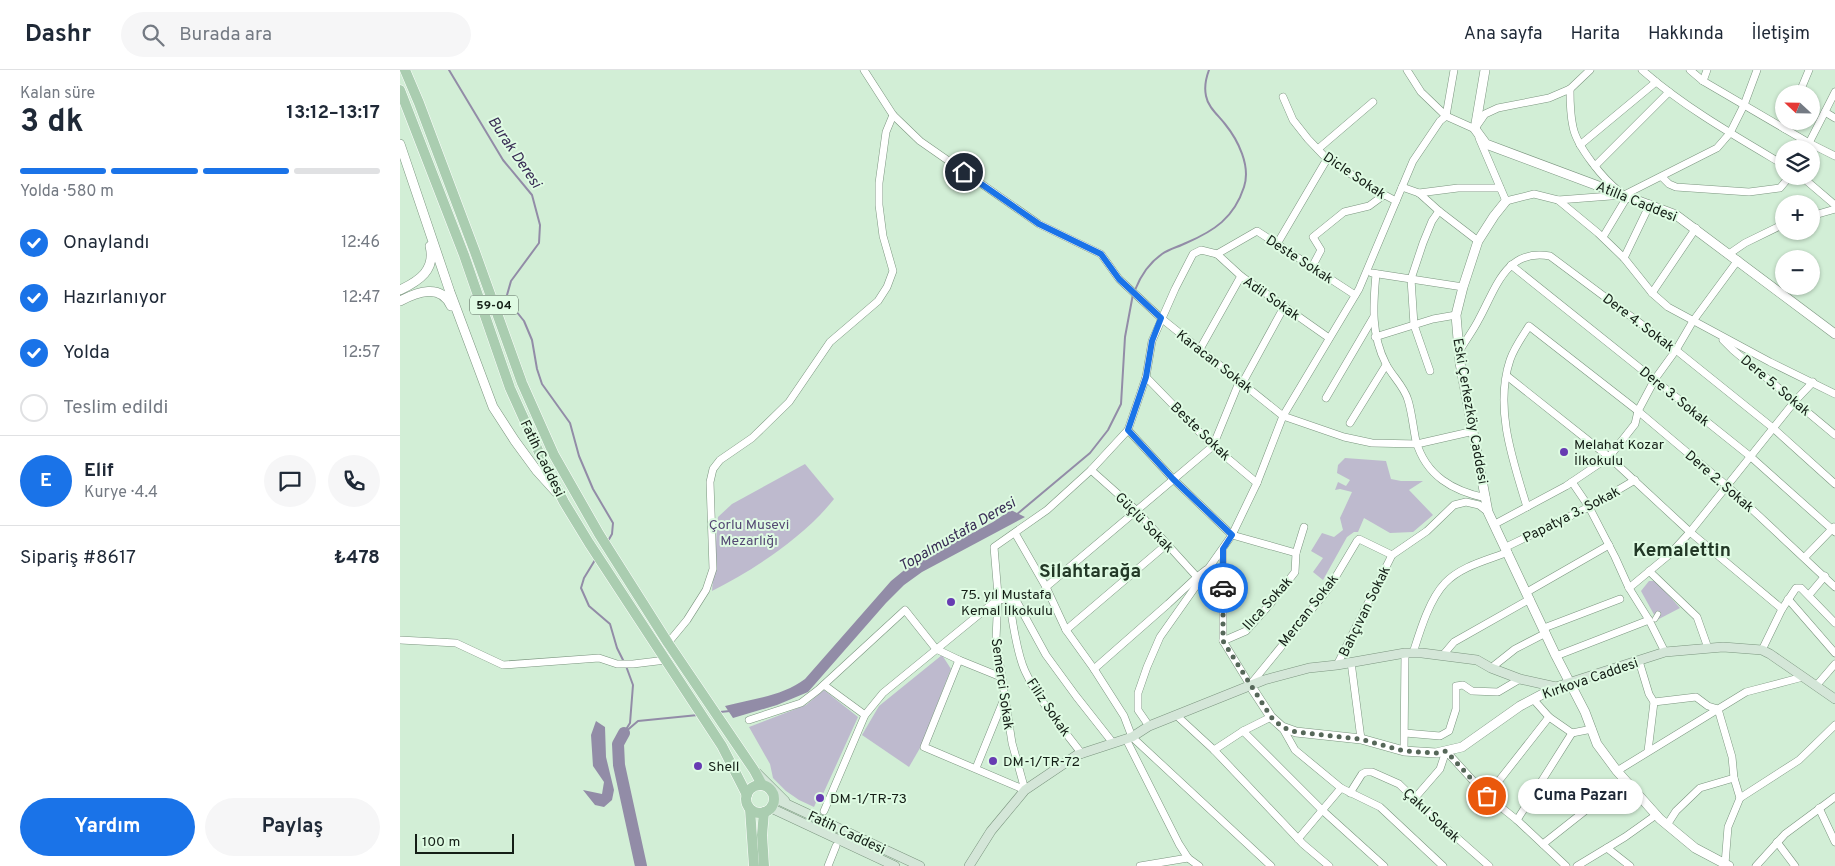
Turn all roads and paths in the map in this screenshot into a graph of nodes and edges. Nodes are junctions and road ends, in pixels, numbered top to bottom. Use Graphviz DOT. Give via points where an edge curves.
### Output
graph roads {
  1 [pos="405,70"];
  2 [pos="864,70"];
  3 [pos="1406,70"];
  4 [pos="1454,70"];
  5 [pos="1485,70"];
  6 [pos="1590,70"];
  7 [pos="1642,70"];
  8 [pos="1690,70"];
  9 [pos="1707,70"];
  10 [pos="1757,70"];
  11 [pos="1809,70"];
  12 [pos="1703,81"];
  13 [pos="1656,82"];
  14 [pos="1803,85"];
  15 [pos="1570,89"];
  16 [pos="400,90"];
  17 [pos="1669,92"];
  18 [pos="1835,92"];
  19 [pos="1283,96"];
  20 [pos="1373,102"];
  21 [pos="1744,105"];
  22 [pos="1825,112"];
  23 [pos="893,115"];
  24 [pos="1446,116"];
  25 [pos="1835,118"];
  26 [pos="1775,124"];
  27 [pos="1475,129"];
  28 [pos="1785,130"];
  29 [pos="1730,133"];
  30 [pos="1799,140"];
  31 [pos="1810,140"];
  32 [pos="400,144"];
  33 [pos="1580,145"];
  34 [pos="1318,150"];
  35 [pos="1820,151"];
  36 [pos="1835,156"];
  37 [pos="1327,159"];
  38 [pos="1775,160"];
  39 [pos="1595,166"];
  40 [pos="1662,177"];
  41 [pos="1782,185"];
  42 [pos="1811,185"];
  43 [pos="1402,187"];
  44 [pos="1500,188"];
  45 [pos="1420,193"];
  46 [pos="1384,195"];
  47 [pos="1626,196"];
  48 [pos="1558,200"];
  49 [pos="1396,201"];
  50 [pos="1506,201"];
  51 [pos="1650,204"];
  52 [pos="1835,207"];
  53 [pos="1439,211"];
  54 [pos="1820,213"];
  55 [pos="423,214"];
  56 [pos="1696,228"];
  57 [pos="1775,228"];
  58 [pos="1603,237"];
  59 [pos="1478,241"];
  60 [pos="1277,244"];
  61 [pos="1217,254"];
  62 [pos="1729,254"];
  63 [pos="1624,258"];
  64 [pos="1738,260"];
  65 [pos="1511,265"];
  66 [pos="1312,267"];
  67 [pos="1367,272"];
  68 [pos="1376,274"];
  69 [pos="1241,276"];
  70 [pos="1411,279"];
  71 [pos="1463,287"];
  72 [pos="400,290"];
  73 [pos="1652,293"];
  74 [pos="1355,295"];
  75 [pos="400,301"];
  76 [pos="1284,307"];
  77 [pos="1456,315"];
  78 [pos="1373,317"];
  79 [pos="1161,318"];
  80 [pos="1693,321"];
  81 [pos="1414,325"];
  82 [pos="462,326"];
  83 [pos="1718,334"];
  84 [pos="1835,334"];
  85 [pos="1375,337"];
  86 [pos="1329,338"];
  87 [pos="1200,349"];
  88 [pos="1676,350"];
  89 [pos="1458,352"];
  90 [pos="1386,365"];
  91 [pos="1430,370"];
  92 [pos="1507,376"];
  93 [pos="1146,377"];
  94 [pos="1654,379"];
  95 [pos="1241,381"];
  96 [pos="1813,382"];
  97 [pos="1835,394"];
  98 [pos="1326,398"];
  99 [pos="1796,401"];
  100 [pos="1638,411"];
  101 [pos="1283,416"];
  102 [pos="1350,423"];
  103 [pos="1773,428"];
  104 [pos="1128,430"];
  105 [pos="1474,430"];
  106 [pos="1835,436"];
  107 [pos="1418,444"];
  108 [pos="1213,446"];
  109 [pos="1609,457"];
  110 [pos="1751,457"];
  111 [pos="1092,470"];
  112 [pos="1173,479"];
  113 [pos="1635,480"];
  114 [pos="1572,482"];
  115 [pos="1257,483"];
  116 [pos="1835,484"];
  117 [pos="1727,486"];
  118 [pos="1486,498"];
  119 [pos="564,502"];
  120 [pos="1526,507"];
  121 [pos="1589,507"];
  122 [pos="1136,510"];
  123 [pos="1488,512"];
  124 [pos="1495,524"];
  125 [pos="1304,526"];
  126 [pos="1834,529"];
  127 [pos="1690,532"];
  128 [pos="1015,533"];
  129 [pos="1232,535"];
  130 [pos="1167,544"];
  131 [pos="1609,544"];
  132 [pos="1223,549"];
  133 [pos="1507,550"];
  134 [pos="1296,553"];
  135 [pos="1392,555"];
  136 [pos="1805,557"];
  137 [pos="1210,568"];
  138 [pos="1649,571"];
  139 [pos="1825,576"];
  140 [pos="1197,577"];
  141 [pos="1046,587"];
  142 [pos="1835,587"];
  143 [pos="1629,588"];
  144 [pos="1528,595"];
  145 [pos="1809,595"];
  146 [pos="1620,598"];
  147 [pos="998,599"];
  148 [pos="1788,599"];
  149 [pos="1010,600"];
  150 [pos="1782,609"];
  151 [pos="1654,618"];
  152 [pos="1835,623"];
  153 [pos="1066,630"];
  154 [pos="1545,630"];
  155 [pos="400,640"];
  156 [pos="1223,641"];
  157 [pos="668,643"];
  158 [pos="1708,648"];
  159 [pos="936,649"];
  160 [pos="1762,650"];
  161 [pos="1665,652"];
  162 [pos="1409,653"];
  163 [pos="1835,653"];
  164 [pos="1443,655"];
  165 [pos="1556,656"];
  166 [pos="666,660"];
  167 [pos="959,660"];
  168 [pos="1639,661"];
  169 [pos="1351,662"];
  170 [pos="1835,664"];
  171 [pos="1337,665"];
  172 [pos="1094,668"];
  173 [pos="1491,668"];
  174 [pos="1001,677"];
  175 [pos="1803,677"];
  176 [pos="1520,679"];
  177 [pos="1571,683"];
  178 [pos="824,685"];
  179 [pos="1250,685"];
  180 [pos="1816,686"];
  181 [pos="1556,687"];
  182 [pos="1004,699"];
  183 [pos="1533,699"];
  184 [pos="1835,699"];
  185 [pos="1654,702"];
  186 [pos="1718,710"];
  187 [pos="865,715"];
  188 [pos="1176,715"];
  189 [pos="1271,717"];
  190 [pos="1549,717"];
  191 [pos="749,720"];
  192 [pos="1835,725"];
  193 [pos="1148,726"];
  194 [pos="1282,727"];
  195 [pos="1592,729"];
  196 [pos="1243,731"];
  197 [pos="1404,733"];
  198 [pos="1572,733"];
  199 [pos="1129,738"];
  200 [pos="1360,739"];
  201 [pos="1113,743"];
  202 [pos="1214,750"];
  203 [pos="1404,751"];
  204 [pos="1446,751"];
  205 [pos="1648,751"];
  206 [pos="1082,754"];
  207 [pos="976,768"];
  208 [pos="754,770"];
  209 [pos="1617,771"];
  210 [pos="1734,778"];
  211 [pos="1624,780"];
  212 [pos="762,785"];
  213 [pos="1341,788"];
  214 [pos="1025,790"];
  215 [pos="1350,793"];
  216 [pos="747,795"];
  217 [pos="1487,796"];
  218 [pos="1835,797"];
  219 [pos="1740,798"];
  220 [pos="1414,799"];
  221 [pos="789,805"];
  222 [pos="770,806"];
  223 [pos="1819,808"];
  224 [pos="750,809"];
  225 [pos="1322,810"];
  226 [pos="824,811"];
  227 [pos="1656,815"];
  228 [pos="1517,820"];
  229 [pos="1667,825"];
  230 [pos="1298,839"];
  231 [pos="1778,842"];
  232 [pos="1835,842"];
  233 [pos="1544,844"];
  234 [pos="836,846"];
  235 [pos="1606,848"];
  236 [pos="1188,858"];
  237 [pos="1728,865"];
  238 [pos="754,866"];
  239 [pos="764,866"];
  240 [pos="828,866"];
  241 [pos="895,866"];
  242 [pos="920,866"];
  243 [pos="969,866"];
  244 [pos="1140,866"];
  245 [pos="1198,866"];
  246 [pos="1271,866"];
  247 [pos="1329,866"];
  248 [pos="1384,866"];
  249 [pos="1443,866"];
  250 [pos="1489,866"];
  251 [pos="1566,866"];
  252 [pos="1576,866"];
  253 [pos="1630,866"];
  254 [pos="1756,866"];
  255 [pos="1795,866"];
  1 -- 157 [label="main road, Fatih Caddesi / 59-04" via="522,383 554,454 599,534"];
  2 -- 23 [label="street, Karacan Sokak"];
  3 -- 24 [label="street" via="1421,92"];
  4 -- 24 [label="street"];
  5 -- 27 [label="street"];
  6 -- 15 [label="street"];
  7 -- 13 [label="street"];
  8 -- 12 [label="street"];
  9 -- 12 [label="street"];
  10 -- 21 [label="street"];
  11 -- 14 [label="street"];
  12 -- 21 [label="street"];
  13 -- 17 [label="street"];
  13 -- 33 [label="street"];
  15 -- 27 [label="street" via="1549,98 1498,108 1485,114"];
  15 -- 33 [label="street" via="1573,129"];
  16 -- 119 [label="main road, Fatih Caddesi / 59-04" via="510,388"];
  17 -- 29 [label="street"];
  17 -- 39 [label="street"];
  18 -- 22 [label="street"];
  19 -- 34 [label="street, Dicle Sokak" via="1293,120"];
  20 -- 34 [label="street"];
  21 -- 26 [label="street"];
  21 -- 29 [label="street"];
  22 -- 25 [label="street"];
  22 -- 31 [label="street"];
  23 -- 79 [label="street, Karacan Sokak" via="920,141 1039,224 1101,254 1127,288"];
  23 -- 157 [label="street" via="886,132 879,183 882,236 893,271 887,287 878,301 830,342 789,402 752,438 720,460 713,469 710,482 713,569 706,590"];
  24 -- 27 [label="street"];
  24 -- 43 [label="street" via="1413,161"];
  27 -- 44 [label="street"];
  27 -- 47 [label="street, Atilla Caddesi" via="1486,144"];
  28 -- 30 [label="street"];
  29 -- 38 [label="street"];
  29 -- 40 [label="street" via="1717,148"];
  32 -- 55 [label="street"];
  33 -- 39 [label="street"];
  34 -- 37 [label="street, Dicle Sokak"];
  35 -- 36 [label="street"];
  37 -- 46 [label="street, Dicle Sokak"];
  37 -- 60 [label="street"];
  39 -- 47 [label="street" via="1601,176"];
  40 -- 41 [label="street" via="1676,187 1749,192"];
  40 -- 47 [label="street"];
  42 -- 52 [label="street"];
  43 -- 45 [label="street, Dicle Sokak"];
  43 -- 49 [label="street"];
  44 -- 45 [label="street" via="1458,188"];
  44 -- 50 [label="street"];
  45 -- 53 [label="street, Dicle Sokak"];
  46 -- 49 [label="street, Dicle Sokak"];
  46 -- 66 [label="street" via="1369,206 1344,212 1313,237 1321,250"];
  47 -- 48 [label="street"];
  47 -- 51 [label="street, Atilla Caddesi"];
  47 -- 58 [label="street"];
  48 -- 50 [label="street" via="1534,194"];
  48 -- 58 [label="street"];
  49 -- 67 [label="street"];
  50 -- 59 [label="street, Eski Çerkezköy Caddesi"];
  51 -- 56 [label="street, Atilla Caddesi"];
  51 -- 63 [label="street"];
  52 -- 54 [label="street"];
  53 -- 59 [label="street, Dicle Sokak"];
  53 -- 70 [label="street" via="1432,221"];
  55 -- 72 [label="street" via="432,252 430,265 422,278"];
  55 -- 82 [label="street"];
  56 -- 62 [label="street, Atilla Caddesi"];
  56 -- 73 [label="street"];
  57 -- 62 [label="street"];
  58 -- 63 [label="street"];
  59 -- 71 [label="street, Eski Çerkezköy Caddesi"];
  60 -- 61 [label="street, Deste Sokak" via="1257,231"];
  60 -- 66 [label="street, Deste Sokak"];
  61 -- 69 [label="street, Adil Sokak"];
  61 -- 79 [label="street" via="1200,250 1193,254"];
  62 -- 64 [label="street, Atilla Caddesi"];
  63 -- 73 [label="street"];
  64 -- 80 [label="street"];
  64 -- 84 [label="street, Atilla Caddesi"];
  65 -- 88 [label="street, Dere 4. Sokak" via="1536,254 1550,256"];
  65 -- 89 [label="street, Dere 4. Sokak" via="1500,277"];
  65 -- 94 [label="street, Dere 3. Sokak"];
  66 -- 74 [label="street, Deste Sokak"];
  67 -- 68 [label="street"];
  67 -- 74 [label="street"];
  68 -- 70 [label="street"];
  68 -- 78 [label="street"];
  69 -- 76 [label="street, Adil Sokak"];
  69 -- 87 [label="street"];
  70 -- 71 [label="street"];
  70 -- 81 [label="street"];
  71 -- 77 [label="street, Eski Çerkezköy Caddesi"];
  73 -- 80 [label="street" via="1668,307"];
  74 -- 86 [label="street"];
  75 -- 82 [label="street" via="413,294 440,293 448,300"];
  76 -- 86 [label="street, Adil Sokak"];
  76 -- 95 [label="street"];
  77 -- 81 [label="street"];
  77 -- 89 [label="street, Eski Çerkezköy Caddesi"];
  78 -- 85 [label="street"];
  78 -- 98 [label="street"];
  79 -- 87 [label="street, Karacan Sokak"];
  79 -- 93 [label="street" via="1152,341"];
  80 -- 83 [label="street"];
  80 -- 88 [label="street"];
  81 -- 85 [label="street"];
  81 -- 91 [label="street"];
  82 -- 119 [label="street" via="493,407 537,471"];
  83 -- 96 [label="street"];
  83 -- 99 [label="street, Dere 5. Sokak"];
  85 -- 90 [label="street"];
  86 -- 101 [label="street"];
  87 -- 95 [label="street, Karacan Sokak"];
  88 -- 94 [label="street"];
  88 -- 103 [label="street, Dere 4. Sokak"];
  89 -- 105 [label="street, Eski Çerkezköy Caddesi"];
  90 -- 102 [label="street"];
  90 -- 107 [label="street" via="1408,398"];
  92 -- 100 [label="street, Dere 2. Sokak" via="1509,361 1529,326"];
  92 -- 109 [label="street"];
  92 -- 120 [label="street" via="1504,388 1506,430"];
  93 -- 104 [label="street"];
  93 -- 108 [label="street, Beste Sokak"];
  94 -- 100 [label="street"];
  94 -- 110 [label="street, Dere 3. Sokak"];
  95 -- 101 [label="street, Karacan Sokak"];
  95 -- 108 [label="street"];
  96 -- 97 [label="street"];
  96 -- 99 [label="street"];
  99 -- 103 [label="street"];
  99 -- 106 [label="street, Dere 5. Sokak"];
  100 -- 109 [label="street" via="1635,424"];
  100 -- 117 [label="street, Dere 2. Sokak"];
  101 -- 107 [label="street, Karacan Sokak" via="1344,438 1372,443"];
  101 -- 115 [label="street"];
  103 -- 110 [label="street"];
  103 -- 116 [label="street, Dere 4. Sokak"];
  104 -- 111 [label="street"];
  104 -- 112 [label="street"];
  105 -- 107 [label="street, Karacan Sokak"];
  105 -- 118 [label="street, Eski Çerkezköy Caddesi"];
  107 -- 118 [label="street" via="1425,463 1448,486"];
  108 -- 112 [label="street"];
  108 -- 115 [label="street, Beste Sokak"];
  109 -- 113 [label="street"];
  109 -- 114 [label="street"];
  110 -- 117 [label="street"];
  110 -- 126 [label="street, Dere 3. Sokak"];
  111 -- 122 [label="street, Güçlü Sokak"];
  111 -- 128 [label="street"];
  112 -- 122 [label="street"];
  112 -- 129 [label="street"];
  113 -- 121 [label="street, Papatya 3. Sokak"];
  113 -- 127 [label="street"];
  114 -- 120 [label="street"];
  114 -- 121 [label="street"];
  115 -- 129 [label="street"];
  117 -- 127 [label="street"];
  117 -- 136 [label="street, Dere 2. Sokak"];
  118 -- 123 [label="street, Eski Çerkezköy Caddesi"];
  119 -- 166 [label="main road, Fatih Caddesi / 59-04"];
  120 -- 124 [label="street"];
  121 -- 131 [label="street"];
  121 -- 133 [label="street, Papatya 3. Sokak"];
  122 -- 130 [label="street, Güçlü Sokak"];
  122 -- 141 [label="street"];
  123 -- 124 [label="street"];
  123 -- 135 [label="street, Bahçıvan Sokak" via="1479,505 1466,502 1454,505 1426,531"];
  124 -- 133 [label="street"];
  125 -- 134 [label="street, Ilıca Sokak"];
  126 -- 136 [label="street"];
  127 -- 138 [label="street"];
  127 -- 150 [label="street"];
  128 -- 141 [label="street"];
  128 -- 147 [label="street, Semerci Sokak" via="994,547"];
  129 -- 132 [label="street"];
  129 -- 134 [label="street"];
  130 -- 140 [label="street, Güçlü Sokak"];
  130 -- 153 [label="street"];
  131 -- 143 [label="street"];
  131 -- 144 [label="street"];
  132 -- 137 [label="street"];
  132 -- 156 [label="street"];
  133 -- 144 [label="street"];
  133 -- 162 [label="street, Papatya 3. Sokak" via="1475,564 1445,583 1434,598"];
  134 -- 156 [label="street, Ilıca Sokak" via="1295,572 1271,603 1246,630"];
  135 -- 171 [label="street, Bahçıvan Sokak"];
  135 -- 179 [label="street, Mercan Sokak" via="1360,539 1357,541 1329,588"];
  136 -- 139 [label="street, Dere 2. Sokak"];
  137 -- 140 [label="street"];
  137 -- 193 [label="street" via="1160,636 1147,667 1138,693 1138,710"];
  138 -- 143 [label="street"];
  138 -- 158 [label="street" via="1697,617"];
  139 -- 142 [label="street, Dere 2. Sokak"];
  139 -- 145 [label="street"];
  140 -- 172 [label="street"];
  141 -- 153 [label="street"];
  143 -- 151 [label="street"];
  144 -- 154 [label="street"];
  144 -- 164 [label="street" via="1454,642"];
  145 -- 148 [label="street" via="1796,588"];
  145 -- 152 [label="street"];
  146 -- 154 [label="street"];
  147 -- 149 [label="street"];
  147 -- 159 [label="street"];
  147 -- 174 [label="street, Semerci Sokak" via="996,639"];
  148 -- 150 [label="street"];
  148 -- 163 [label="street"];
  149 -- 201 [label="street" via="1020,607 1046,655"];
  149 -- 206 [label="street, Filiz Sokak" via="1025,671"];
  150 -- 160 [label="street"];
  151 -- 161 [label="street"];
  151 -- 165 [label="street"];
  153 -- 172 [label="street"];
  154 -- 165 [label="street"];
  154 -- 173 [label="street"];
  155 -- 166 [label="street" via="456,643 504,665 599,658 617,664"];
  156 -- 179 [label="street"];
  157 -- 208 [label="main road, 59-04"];
  158 -- 160 [label="main road, Kırkova Caddesi"];
  158 -- 161 [label="main road, Kırkova Caddesi"];
  159 -- 167 [label="street"];
  159 -- 178 [label="street" via="905,610"];
  159 -- 187 [label="street" via="883,693"];
  160 -- 175 [label="main road, Kırkova Caddesi"];
  161 -- 168 [label="main road, Kırkova Caddesi"];
  162 -- 164 [label="main road"];
  162 -- 169 [label="main road"];
  162 -- 197 [label="street, Papatya 3. Sokak"];
  164 -- 173 [label="main road" via="1476,660"];
  165 -- 177 [label="street"];
  166 -- 216 [label="main road, Fatih Caddesi / 59-04" via="722,746"];
  167 -- 174 [label="street"];
  167 -- 207 [label="street" via="924,747"];
  168 -- 177 [label="main road, Kırkova Caddesi"];
  168 -- 185 [label="street"];
  169 -- 171 [label="main road"];
  169 -- 200 [label="street"];
  170 -- 180 [label="street"];
  171 -- 179 [label="main road" via="1309,668"];
  172 -- 199 [label="street" via="1124,716"];
  173 -- 176 [label="main road"];
  174 -- 182 [label="street, Semerci Sokak"];
  175 -- 180 [label="main road, Kırkova Caddesi"];
  175 -- 186 [label="street" via="1746,692"];
  176 -- 181 [label="main road"];
  176 -- 197 [label="street" via="1498,692 1472,691 1463,685 1456,686 1456,709 1449,731 1440,736"];
  177 -- 181 [label="main road, Kırkova Caddesi"];
  177 -- 195 [label="street"];
  178 -- 187 [label="street"];
  178 -- 191 [label="street" via="801,702"];
  179 -- 188 [label="main road"];
  179 -- 189 [label="street, Kırkova Caddesi"];
  180 -- 184 [label="main road, Kırkova Caddesi"];
  181 -- 183 [label="street, Kırkova Caddesi"];
  182 -- 207 [label="street"];
  182 -- 214 [label="street, Semerci Sokak"];
  183 -- 190 [label="street"];
  183 -- 204 [label="street, Kırkova Caddesi" via="1462,747"];
  185 -- 186 [label="street" via="1696,697"];
  185 -- 205 [label="street"];
  186 -- 205 [label="street"];
  186 -- 210 [label="street" via="1732,757"];
  187 -- 226 [label="street"];
  188 -- 193 [label="main road"];
  188 -- 202 [label="street"];
  189 -- 194 [label="street, Kırkova Caddesi"];
  189 -- 196 [label="street"];
  190 -- 198 [label="street"];
  190 -- 217 [label="street"];
  192 -- 219 [label="street" via="1799,760"];
  193 -- 199 [label="main road"];
  194 -- 200 [label="street, Kırkova Caddesi" via="1296,732"];
  194 -- 213 [label="street" via="1295,750"];
  195 -- 198 [label="street"];
  195 -- 209 [label="street" via="1598,744"];
  196 -- 202 [label="street"];
  196 -- 225 [label="street"];
  197 -- 203 [label="street, Papatya 3. Sokak"];
  198 -- 228 [label="street"];
  199 -- 201 [label="main road"];
  199 -- 236 [label="street"];
  199 -- 246 [label="street"];
  200 -- 203 [label="street, Kırkova Caddesi"];
  201 -- 206 [label="main road"];
  202 -- 230 [label="street"];
  203 -- 204 [label="street, Kırkova Caddesi"];
  204 -- 217 [label="street"];
  204 -- 220 [label="street" via="1440,769"];
  205 -- 209 [label="street"];
  206 -- 214 [label="main road"];
  207 -- 214 [label="street"];
  208 -- 212 [label="main road"];
  208 -- 221 [label="main road"];
  209 -- 211 [label="street"];
  210 -- 219 [label="street"];
  210 -- 229 [label="street" via="1700,788 1676,811"];
  211 -- 227 [label="street"];
  211 -- 233 [label="street"];
  212 -- 216 [label="main road" via="751,788"];
  212 -- 222 [label="main road" via="772,791"];
  213 -- 215 [label="street"];
  213 -- 225 [label="street"];
  214 -- 243 [label="main road"];
  215 -- 220 [label="street, Çakıl Sokak" via="1362,774 1372,772 1399,784"];
  215 -- 249 [label="street" via="1380,807"];
  216 -- 224 [label="main road"];
  217 -- 228 [label="street"];
  218 -- 223 [label="street"];
  219 -- 237 [label="street" via="1728,826"];
  220 -- 250 [label="street, Çakıl Sokak"];
  221 -- 222 [label="main road, Fatih Caddesi"];
  221 -- 242 [label="main road, Fatih Caddesi"];
  222 -- 224 [label="main road" via="758,813"];
  222 -- 239 [label="main road" via="762,835"];
  222 -- 241 [label="main road, Fatih Caddesi"];
  223 -- 231 [label="street"];
  223 -- 232 [label="street"];
  224 -- 238 [label="main road"];
  225 -- 230 [label="street"];
  225 -- 248 [label="street"];
  227 -- 229 [label="street"];
  227 -- 235 [label="street"];
  228 -- 233 [label="street"];
  229 -- 237 [label="street" via="1695,848"];
  230 -- 247 [label="street"];
  231 -- 254 [label="street"];
  231 -- 255 [label="street"];
  233 -- 251 [label="street"];
  234 -- 240 [label="street"];
  235 -- 252 [label="street"];
  235 -- 253 [label="street"];
  236 -- 244 [label="street"];
  236 -- 245 [label="street"];
}
